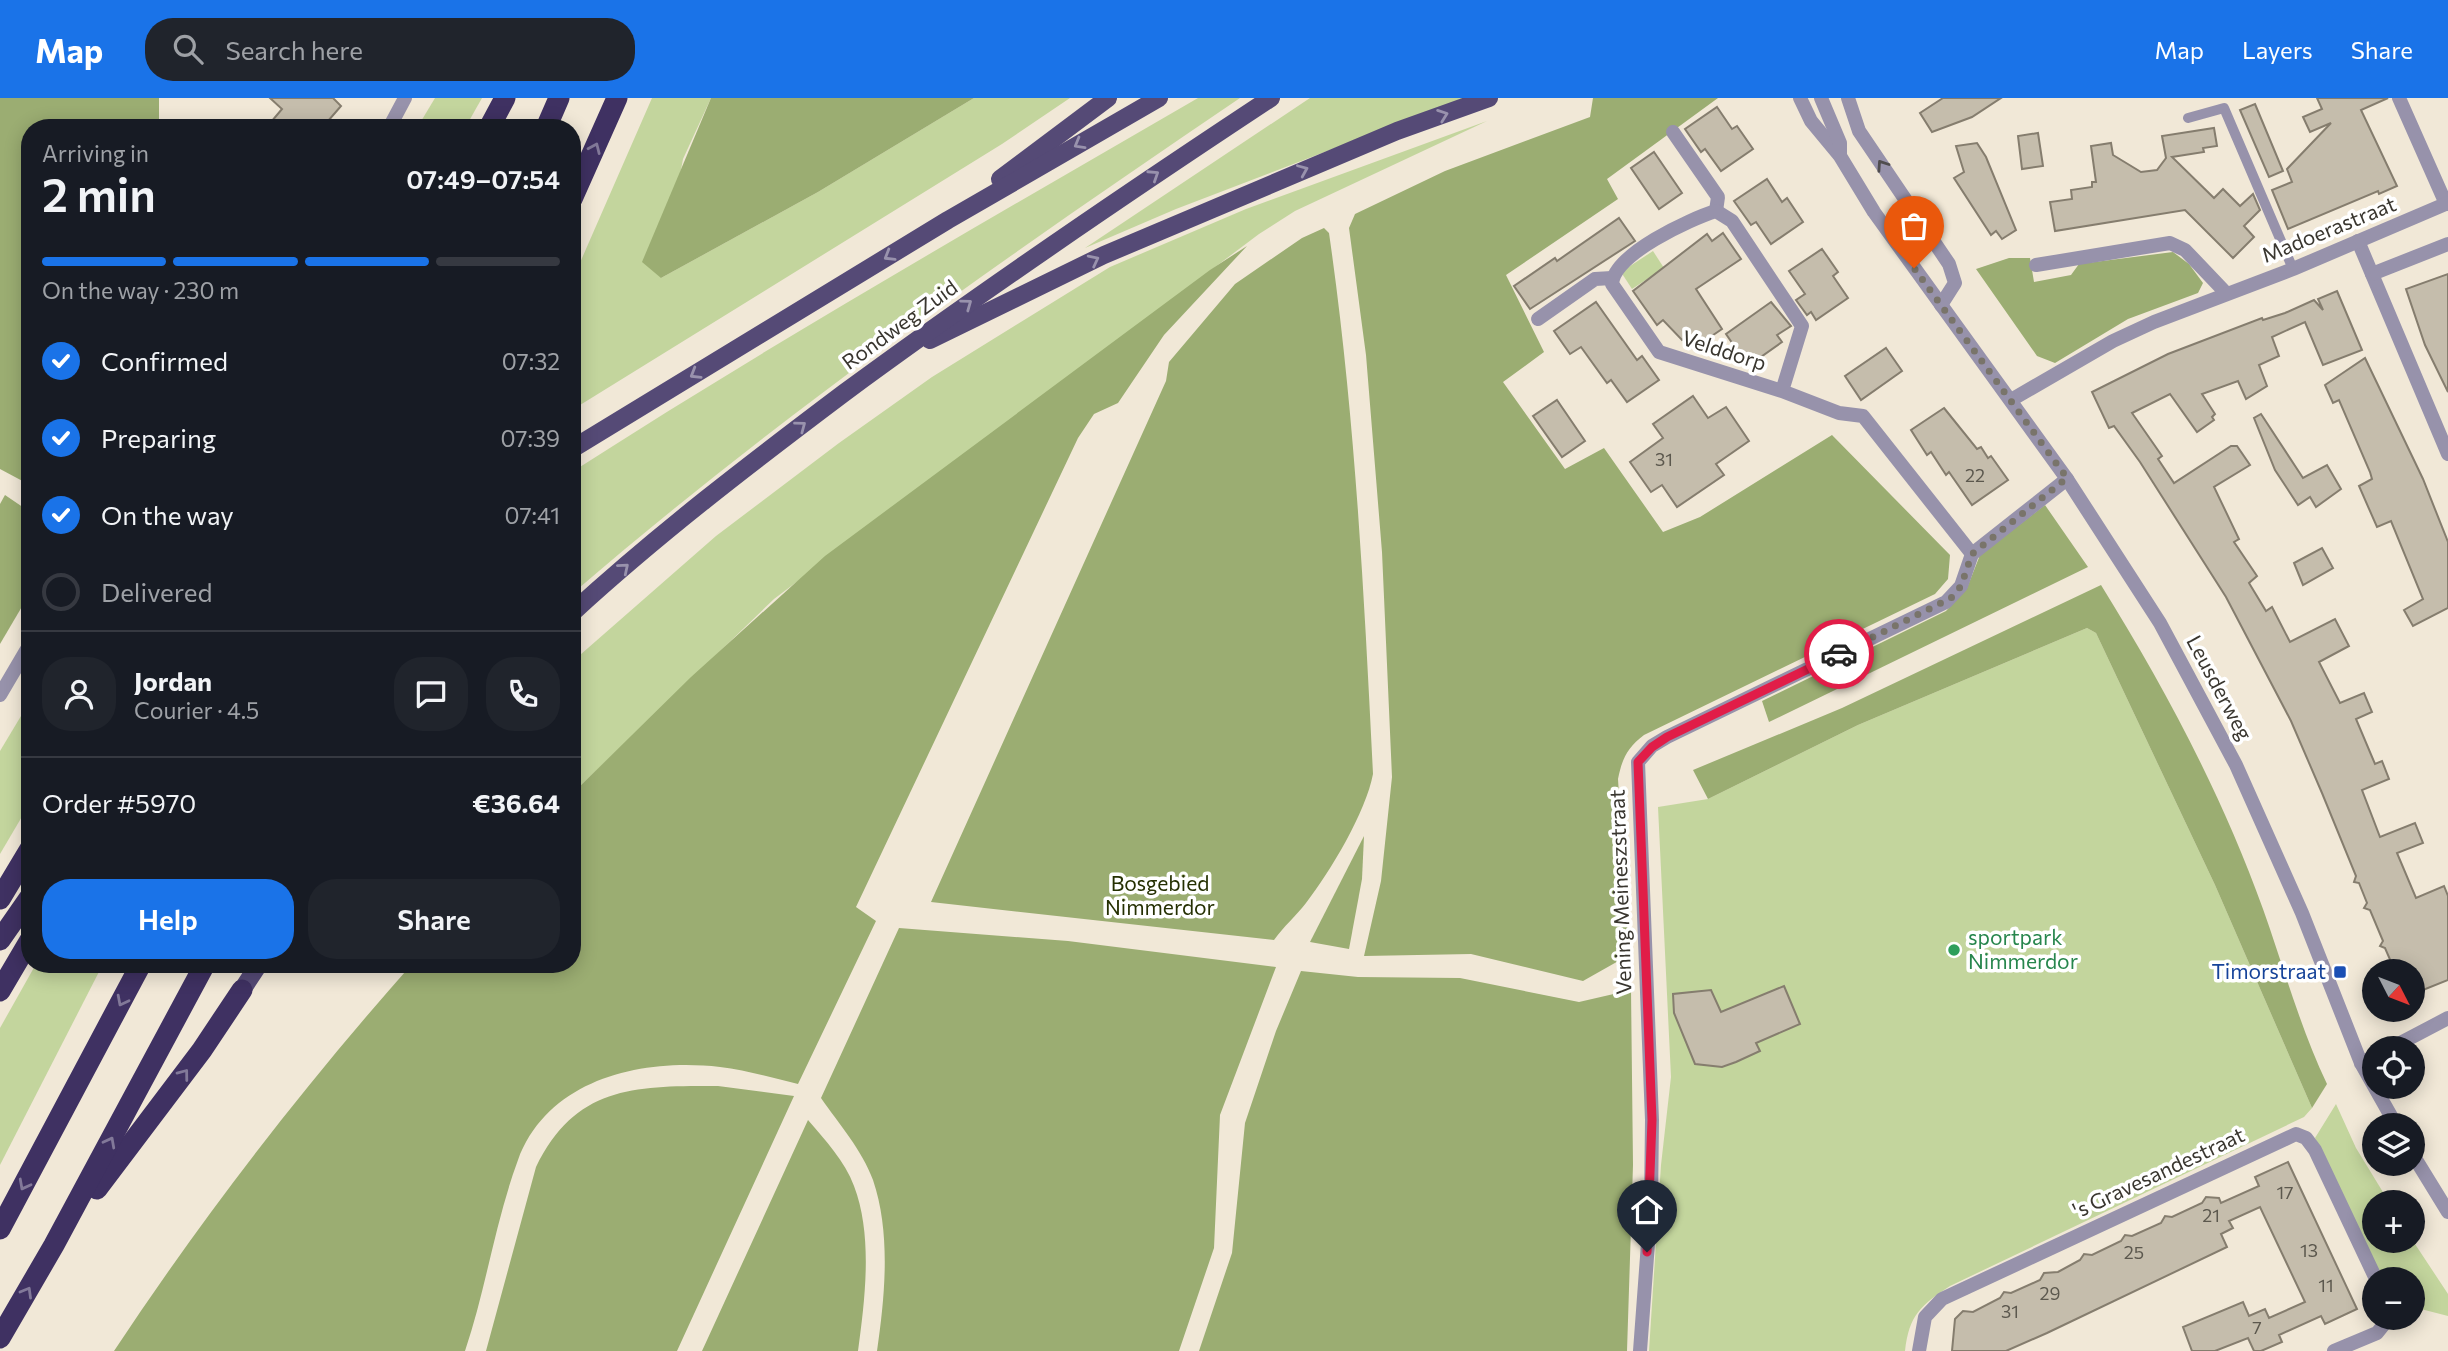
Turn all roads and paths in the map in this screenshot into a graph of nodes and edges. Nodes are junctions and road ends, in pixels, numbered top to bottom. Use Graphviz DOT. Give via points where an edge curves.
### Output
graph roads {
  1 [pos="405,98"];
  2 [pos="505,98"];
  3 [pos="559,98"];
  4 [pos="617,98"];
  5 [pos="1108,98"];
  6 [pos="1160,98"];
  7 [pos="1272,98"];
  8 [pos="1489,98"];
  9 [pos="1800,98"];
  10 [pos="1821,98"];
  11 [pos="1848,98"];
  12 [pos="2399,98"];
  13 [pos="2188,118"];
  14 [pos="393,119"];
  15 [pos="494,119"];
  16 [pos="550,119"];
  17 [pos="1673,132"];
  18 [pos="1840,156"];
  19 [pos="581,178"];
  20 [pos="2447,204"];
  21 [pos="1716,211"];
  22 [pos="948,220"];
  23 [pos="2358,242"];
  24 [pos="2448,244"];
  25 [pos="2036,265"];
  26 [pos="2293,269"];
  27 [pos="2372,274"];
  28 [pos="1612,278"];
  29 [pos="2226,293"];
  30 [pos="1941,305"];
  31 [pos="1538,319"];
  32 [pos="892,358"];
  33 [pos="1782,391"];
  34 [pos="2011,400"];
  35 [pos="581,444"];
  36 [pos="2448,454"];
  37 [pos="2067,478"];
  38 [pos="1972,554"];
  39 [pos="581,605"];
  40 [pos="21,659"];
  41 [pos="0,695"];
  42 [pos="21,864"];
  43 [pos="0,899"];
  44 [pos="21,910"];
  45 [pos="0,940"];
  46 [pos="21,955"];
  47 [pos="136,973"];
  48 [pos="200,973"];
  49 [pos="253,973"];
  50 [pos="242,990"];
  51 [pos="0,991"];
  52 [pos="2448,1018"];
  53 [pos="2413,1036"];
  54 [pos="2361,1063"];
  55 [pos="2389,1113"];
  56 [pos="2425,1174"];
  57 [pos="2448,1212"];
  58 [pos="0,1230"];
  59 [pos="54,1245"];
  60 [pos="2370,1267"];
  61 [pos="2380,1330"];
  62 [pos="0,1338"];
  63 [pos="1640,1351"];
  64 [pos="1920,1351"];
  65 [pos="2334,1351"];
  1 -- 14 [label="street"];
  2 -- 15 [label="highway"];
  3 -- 16 [label="highway"];
  19 -- 4 [label="highway, one-way"];
  5 -- 22 [label="main road"];
  6 -- 22 [label="main road, one-way"];
  32 -- 7 [label="main road, Rondweg Zuid, one-way"];
  32 -- 8 [label="main road, one-way" via="1104,255 1397,131"];
  9 -- 18 [label="street, Leusderweg" via="1811,121"];
  10 -- 18 [label="street, Leusderweg" via="1840,143"];
  30 -- 11 [label="street, one-way" via="1955,283 1950,264 1859,131"];
  12 -- 20 [label="street"];
  13 -- 26 [label="lane" via="2224,108"];
  17 -- 21 [label="street, Velddorp" via="1718,197"];
  18 -- 30 [label="street, Leusderweg"];
  20 -- 23 [label="street, Madoerastraat"];
  21 -- 28 [label="street" via="1689,221 1629,257"];
  21 -- 33 [label="street, Velddorp" via="1732,221 1802,326"];
  22 -- 35 [label="main road, one-way"];
  23 -- 26 [label="street, Madoerastraat"];
  23 -- 27 [label="street"];
  24 -- 27 [label="street"];
  25 -- 29 [label="street" via="2170,243 2185,250"];
  26 -- 29 [label="street, Madoerastraat"];
  27 -- 36 [label="street"];
  28 -- 31 [label="street" via="1595,279"];
  28 -- 33 [label="street, Velddorp" via="1659,352"];
  29 -- 34 [label="street, Madoerastraat" via="2113,341"];
  30 -- 34 [label="street, Leusderweg"];
  39 -- 32 [label="main road, Rondweg Zuid, one-way" via="714,492"];
  33 -- 38 [label="street, Velddorp" via="1839,413 1863,416"];
  34 -- 37 [label="street, Leusderweg"];
  37 -- 38 [label="street"];
  37 -- 54 [label="street, Leusderweg" via="2160,623 2236,765 2302,913"];
  38 -- 63 [label="street, Vening Meineszstraat" via="1961,586 1946,602 1667,737 1638,762 1652,1120"];
  40 -- 41 [label="street"];
  42 -- 43 [label="highway"];
  44 -- 45 [label="highway"];
  46 -- 51 [label="highway"];
  47 -- 58 [label="highway, one-way"];
  59 -- 48 [label="highway, one-way"];
  49 -- 50 [label="main road"];
  59 -- 50 [label="highway, one-way"];
  52 -- 53 [label="street"];
  54 -- 55 [label="street, Leusderweg"];
  56 -- 57 [label="street"];
  62 -- 59 [label="highway, one-way"];
  60 -- 64 [label="street, 's Gravesandestraat" via="2315,1150 2296,1134 1942,1299 1925,1317"];
  61 -- 65 [label="street"];
}
